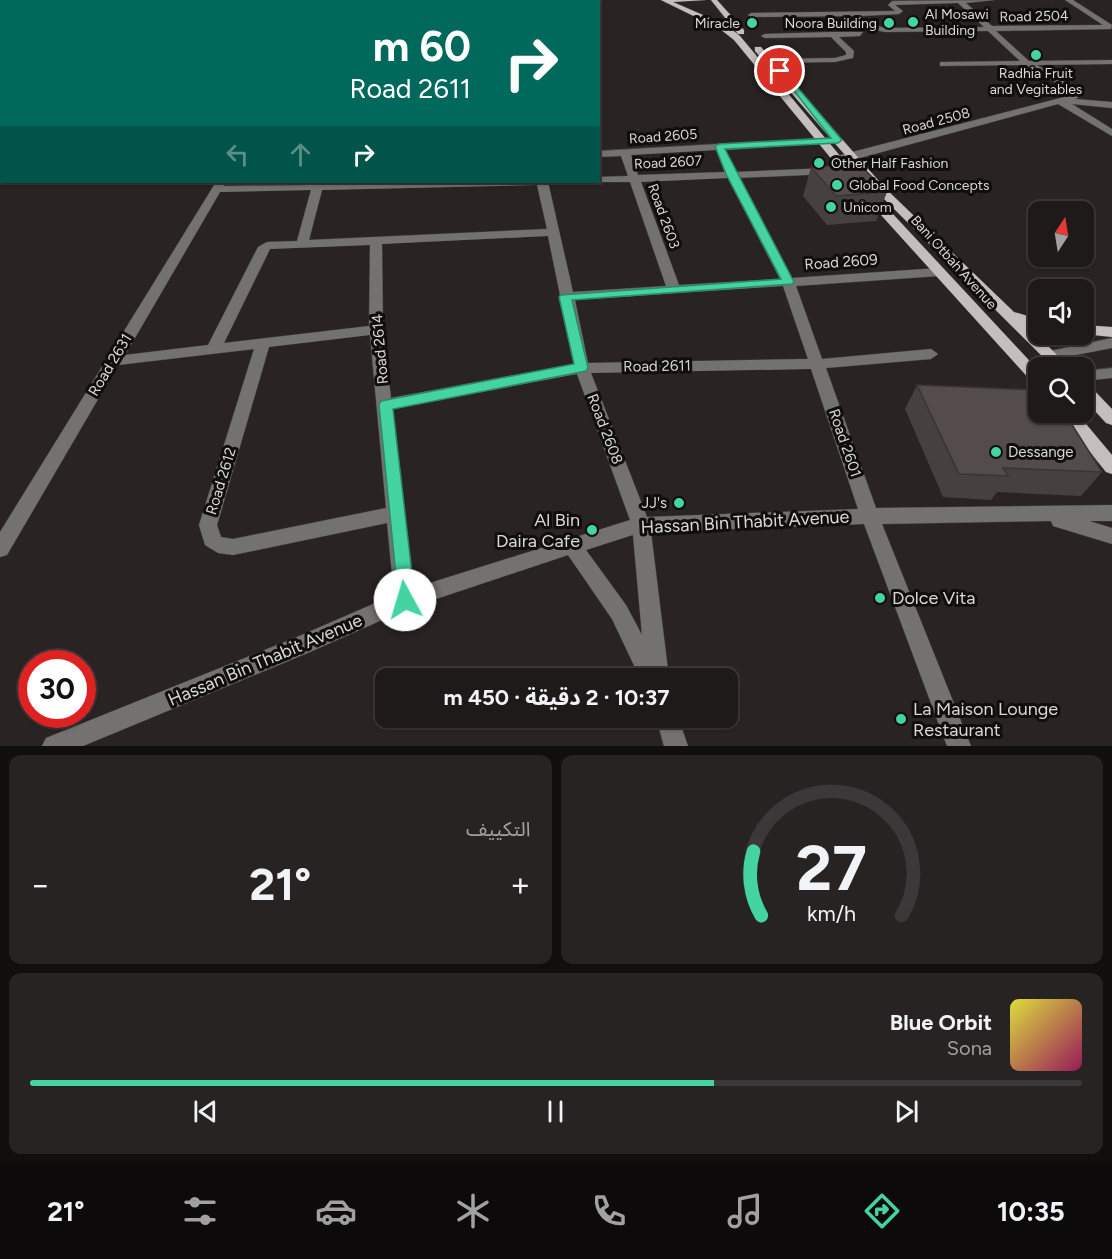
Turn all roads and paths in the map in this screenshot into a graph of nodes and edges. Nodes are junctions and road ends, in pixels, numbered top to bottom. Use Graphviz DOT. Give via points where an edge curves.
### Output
graph roads {
  1 [pos="663,0"];
  2 [pos="674,0"];
  3 [pos="703,0"];
  4 [pos="714,0"];
  5 [pos="991,0"];
  6 [pos="1068,0"];
  7 [pos="960,1"];
  8 [pos="855,14"];
  9 [pos="751,15"];
  10 [pos="1111,28"];
  11 [pos="988,29"];
  12 [pos="832,34"];
  13 [pos="860,34"];
  14 [pos="765,36"];
  15 [pos="759,61"];
  16 [pos="771,61"];
  17 [pos="1026,62"];
  18 [pos="1112,62"];
  19 [pos="943,64"];
  20 [pos="1061,101"];
  21 [pos="1112,105"];
  22 [pos="1100,125"];
  23 [pos="1112,126"];
  24 [pos="1112,133"];
  25 [pos="838,140"];
  26 [pos="821,141"];
  27 [pos="719,146"];
  28 [pos="625,153"];
  29 [pos="600,154"];
  30 [pos="852,157"];
  31 [pos="837,159"];
  32 [pos="847,171"];
  33 [pos="731,174"];
  34 [pos="635,179"];
  35 [pos="600,180"];
  36 [pos="493,183"];
  37 [pos="543,183"];
  38 [pos="218,185"];
  39 [pos="317,187"];
  40 [pos="553,232"];
  41 [pos="376,241"];
  42 [pos="303,242"];
  43 [pos="939,272"];
  44 [pos="788,282"];
  45 [pos="674,290"];
  46 [pos="566,297"];
  47 [pos="1006,313"];
  48 [pos="1028,321"];
  49 [pos="376,330"];
  50 [pos="1094,331"];
  51 [pos="1112,332"];
  52 [pos="263,343"];
  53 [pos="1112,344"];
  54 [pos="214,348"];
  55 [pos="932,354"];
  56 [pos="1050,355"];
  57 [pos="112,361"];
  58 [pos="1028,363"];
  59 [pos="818,364"];
  60 [pos="582,368"];
  61 [pos="1112,373"];
  62 [pos="1094,375"];
  63 [pos="1094,400"];
  64 [pos="386,405"];
  65 [pos="1112,419"];
  66 [pos="1075,423"];
  67 [pos="1112,467"];
  68 [pos="397,513"];
  69 [pos="1112,513"];
  70 [pos="870,516"];
  71 [pos="1045,516"];
  72 [pos="641,525"];
  73 [pos="1112,536"];
  74 [pos="572,546"];
  75 [pos="0,549"];
  76 [pos="405,600"];
  77 [pos="647,668"];
  78 [pos="657,668"];
  79 [pos="670,728"];
  80 [pos="54,746"];
  81 [pos="676,746"];
  82 [pos="959,746"];
  1 -- 15 [label="main road, Bani Otbah Avenue" via="723,27"];
  2 -- 3 [label="main road"];
  4 -- 16 [label="main road, Bani Otbah Avenue"];
  5 -- 7 [label="street"];
  6 -- 10 [label="street"];
  7 -- 8 [label="street" via="899,2 891,5 900,11 897,13"];
  7 -- 11 [label="street"];
  8 -- 9 [label="street"];
  8 -- 11 [label="street, Road 2504" via="868,26 885,30"];
  10 -- 11 [label="street, Road 2504"];
  11 -- 17 [label="street"];
  12 -- 13 [label="street"];
  12 -- 14 [label="street"];
  12 -- 16 [label="street" via="850,51 850,56 835,60"];
  15 -- 16 [label="street"];
  15 -- 26 [label="main road, Bani Otbah Avenue"];
  16 -- 25 [label="main road, Bani Otbah Avenue"];
  17 -- 18 [label="street"];
  17 -- 19 [label="street"];
  17 -- 20 [label="street" via="1077,92 1077,96"];
  20 -- 21 [label="street, Road 2508"];
  20 -- 22 [label="street"];
  20 -- 30 [label="street, Road 2508"];
  22 -- 23 [label="street"];
  22 -- 24 [label="street"];
  25 -- 26 [label="street, Road 2605"];
  25 -- 30 [label="main road, Bani Otbah Avenue"];
  26 -- 27 [label="street, Road 2605"];
  26 -- 31 [label="main road, Bani Otbah Avenue"];
  27 -- 28 [label="street, Road 2605"];
  27 -- 33 [label="street, Road 2601"];
  28 -- 29 [label="street, Road 2605"];
  28 -- 34 [label="street, Road 2603"];
  30 -- 31 [label="street, Road 2508"];
  30 -- 47 [label="main road, Bani Otbah Avenue"];
  31 -- 32 [label="main road, Bani Otbah Avenue"];
  32 -- 33 [label="street, Road 2607"];
  32 -- 43 [label="main road, Bani Otbah Avenue"];
  33 -- 34 [label="street, Road 2607"];
  33 -- 44 [label="street, Road 2601"];
  34 -- 35 [label="street, Road 2607"];
  34 -- 45 [label="street, Road 2603"];
  36 -- 39 [label="street"];
  37 -- 40 [label="street, Road 2608"];
  38 -- 39 [label="street"];
  38 -- 57 [label="street, Road 2631"];
  39 -- 42 [label="street"];
  40 -- 41 [label="street"];
  40 -- 46 [label="street, Road 2608"];
  41 -- 42 [label="street"];
  41 -- 49 [label="street, Road 2614"];
  42 -- 54 [label="street" via="274,244 262,250"];
  43 -- 44 [label="street, Road 2609"];
  43 -- 58 [label="main road, Bani Otbah Avenue"];
  44 -- 45 [label="street, Road 2609"];
  44 -- 59 [label="street, Road 2601"];
  45 -- 46 [label="street, Road 2609"];
  46 -- 60 [label="street, Road 2608"];
  47 -- 48 [label="main road"];
  47 -- 56 [label="main road, Bani Otbah Avenue"];
  49 -- 52 [label="street"];
  49 -- 64 [label="street, Road 2614"];
  50 -- 51 [label="main road"];
  52 -- 54 [label="street"];
  52 -- 68 [label="street, Road 2612" via="208,525 210,539 233,547"];
  53 -- 56 [label="street"];
  54 -- 57 [label="street"];
  55 -- 59 [label="street, Road 2611"];
  57 -- 75 [label="street, Road 2631"];
  59 -- 60 [label="street, Road 2611"];
  59 -- 70 [label="street, Road 2601"];
  60 -- 64 [label="street, Road 2611"];
  60 -- 72 [label="street, Road 2608"];
  61 -- 62 [label="street"];
  63 -- 65 [label="main road"];
  64 -- 68 [label="street, Road 2614"];
  66 -- 67 [label="main road"];
  68 -- 76 [label="street, Road 2614"];
  69 -- 71 [label="street, Hassan Bin Thabit Avenue"];
  70 -- 71 [label="street, Hassan Bin Thabit Avenue"];
  70 -- 72 [label="street, Hassan Bin Thabit Avenue"];
  70 -- 82 [label="street, Road 2601"];
  71 -- 73 [label="street, Hassan Bin Thabit Avenue"];
  72 -- 74 [label="street, Hassan Bin Thabit Avenue"];
  72 -- 78 [label="street, Road 2608"];
  74 -- 76 [label="street, Hassan Bin Thabit Avenue"];
  74 -- 77 [label="street" via="619,612"];
  76 -- 80 [label="street, Hassan Bin Thabit Avenue"];
  79 -- 81 [label="street"];
}
